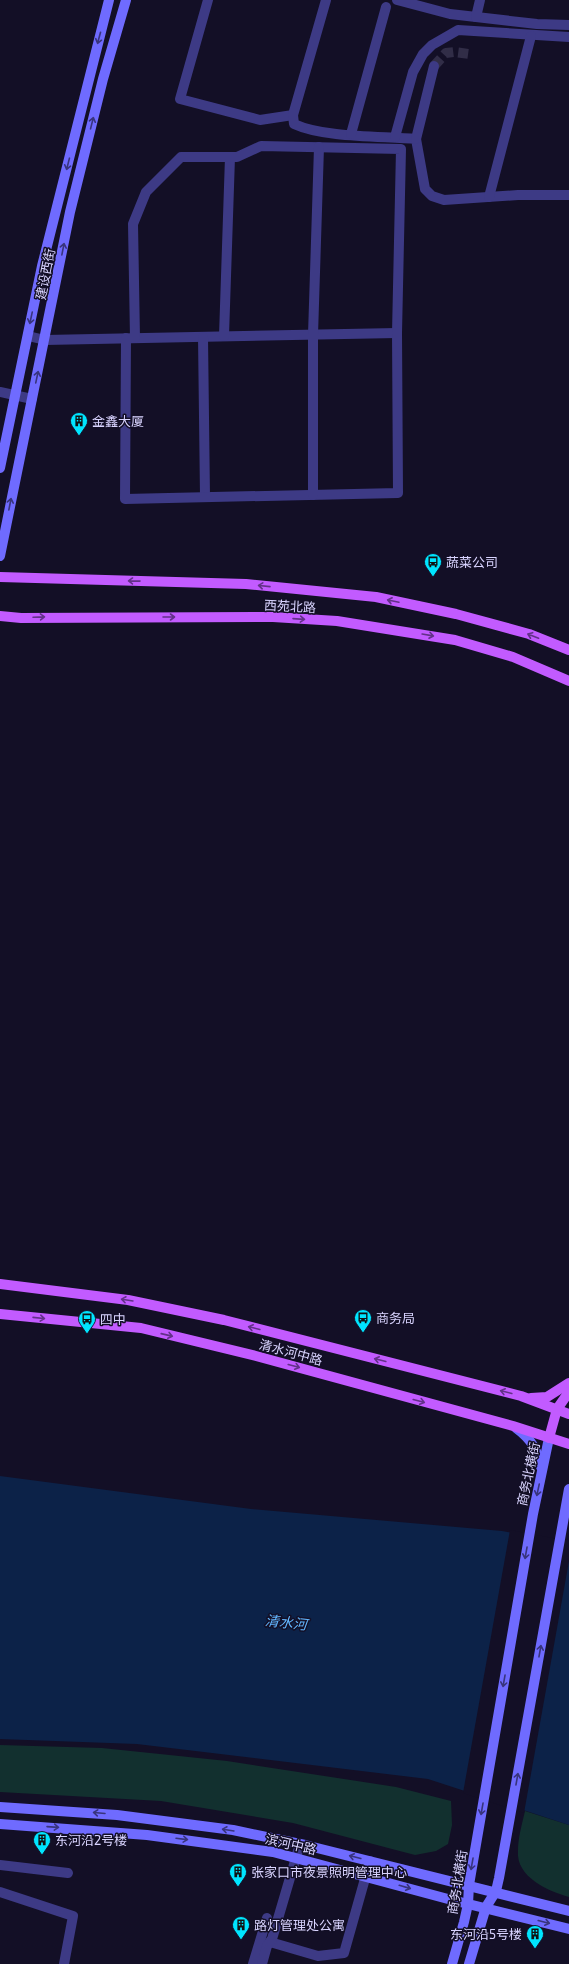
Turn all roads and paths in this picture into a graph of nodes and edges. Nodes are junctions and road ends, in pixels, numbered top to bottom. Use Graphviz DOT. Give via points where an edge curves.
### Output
graph roads {
  1 [pos="109,0"];
  2 [pos="126,0"];
  3 [pos="208,0"];
  4 [pos="326,0"];
  5 [pos="480,0"];
  6 [pos="402,1"];
  7 [pos="386,7"];
  8 [pos="476,17"];
  9 [pos="569,25"];
  10 [pos="531,36"];
  11 [pos="569,37"];
  12 [pos="434,66"];
  13 [pos="293,115"];
  14 [pos="351,134"];
  15 [pos="395,137"];
  16 [pos="416,139"];
  17 [pos="319,147"];
  18 [pos="230,158"];
  19 [pos="569,195"];
  20 [pos="489,197"];
  21 [pos="397,333"];
  22 [pos="313,334"];
  23 [pos="28,336"];
  24 [pos="224,336"];
  25 [pos="203,337"];
  26 [pos="130,338"];
  27 [pos="45,340"];
  28 [pos="0,392"];
  29 [pos="15,395"];
  30 [pos="32,399"];
  31 [pos="0,468"];
  32 [pos="312,495"];
  33 [pos="205,497"];
  34 [pos="0,556"];
  35 [pos="0,577"];
  36 [pos="0,616"];
  37 [pos="569,650"];
  38 [pos="569,681"];
  39 [pos="0,1284"];
  40 [pos="0,1314"];
  41 [pos="569,1384"];
  42 [pos="569,1392"];
  43 [pos="521,1396"];
  44 [pos="558,1409"];
  45 [pos="569,1414"];
  46 [pos="554,1424"];
  47 [pos="513,1426"];
  48 [pos="549,1438"];
  49 [pos="568,1442"];
  50 [pos="542,1471"];
  51 [pos="569,1489"];
  52 [pos="569,1504"];
  53 [pos="563,1518"];
  54 [pos="0,1807"];
  55 [pos="0,1824"];
  56 [pos="300,1844"];
  57 [pos="296,1858"];
  58 [pos="370,1860"];
  59 [pos="0,1864"];
  60 [pos="68,1873"];
  61 [pos="366,1876"];
  62 [pos="469,1885"];
  63 [pos="496,1891"];
  64 [pos="0,1893"];
  65 [pos="468,1904"];
  66 [pos="486,1907"];
  67 [pos="569,1911"];
  68 [pos="267,1918"];
  69 [pos="569,1929"];
  70 [pos="270,1942"];
  71 [pos="317,1960"];
  72 [pos="64,1964"];
  73 [pos="253,1964"];
  74 [pos="262,1964"];
  75 [pos="452,1964"];
  76 [pos="469,1964"];
  1 -- 23 [label="main road, 建设西街, one-way" via="42,266"];
  27 -- 2 [label="main road, 建设西街, one-way" via="70,212 103,79"];
  3 -- 13 [label="street" via="180,99 260,120"];
  4 -- 13 [label="street"];
  5 -- 8 [label="street"];
  6 -- 8 [label="street" via="450,14"];
  7 -- 14 [label="street"];
  8 -- 9 [label="street"];
  10 -- 11 [label="street" via="545,34"];
  10 -- 15 [label="street" via="458,30 432,45 423,54 413,72"];
  10 -- 20 [label="street"];
  12 -- 16 [label="street"];
  13 -- 14 [label="street" via="294,124 304,129"];
  14 -- 15 [label="street"];
  15 -- 16 [label="street"];
  16 -- 20 [label="street" via="425,189 432,196 444,200"];
  17 -- 18 [label="street" via="261,146 241,156"];
  17 -- 21 [label="street" via="401,149"];
  17 -- 22 [label="street"];
  18 -- 24 [label="street"];
  18 -- 26 [label="street" via="181,157 146,192 133,224"];
  19 -- 20 [label="street"];
  21 -- 22 [label="street"];
  21 -- 32 [label="street" via="398,492"];
  22 -- 24 [label="street"];
  22 -- 32 [label="street"];
  23 -- 27 [label="street"];
  23 -- 29 [label="main road, 建设西街"];
  24 -- 25 [label="street"];
  25 -- 26 [label="street"];
  25 -- 33 [label="street"];
  26 -- 27 [label="street"];
  26 -- 33 [label="street" via="125,499"];
  30 -- 27 [label="main road, 建设西街, one-way"];
  28 -- 29 [label="street"];
  29 -- 30 [label="street"];
  29 -- 31 [label="main road, 建设西街"];
  34 -- 30 [label="main road, 建设西街, one-way"];
  32 -- 33 [label="street"];
  37 -- 35 [label="main road, 西苑北路, one-way" via="529,634 456,614 376,597 246,584"];
  36 -- 38 [label="main road, 西苑北路, one-way" via="273,617 337,621 455,640 513,657"];
  43 -- 39 [label="main road, 清水河中路, one-way" via="224,1320 128,1300"];
  40 -- 47 [label="main road, 清水河中路, one-way" via="141,1328 256,1356"];
  41 -- 43 [label="main road" via="547,1396"];
  42 -- 44 [label="main road"];
  43 -- 44 [label="main road, 清水河中路"];
  44 -- 45 [label="main road, 清水河中路"];
  44 -- 46 [label="main road"];
  45 -- 46 [label="main road" via="559,1417"];
  46 -- 48 [label="main road"];
  46 -- 49 [label="main road" via="553,1429 557,1437"];
  47 -- 48 [label="main road, 清水河中路"];
  47 -- 50 [label="main road" via="528,1436 534,1444"];
  48 -- 49 [label="main road, 清水河中路"];
  48 -- 50 [label="main road, 商务北横街"];
  50 -- 62 [label="main road, 商务北横街, one-way"];
  51 -- 53 [label="main road"];
  52 -- 53 [label="main road"];
  63 -- 53 [label="main road, one-way"];
  56 -- 54 [label="main road, 滨河中路, one-way" via="233,1830 168,1821 62,1810"];
  55 -- 57 [label="main road, 滨河中路, one-way" via="147,1835 273,1852"];
  56 -- 57 [label="street"];
  58 -- 56 [label="main road, 滨河中路, one-way"];
  57 -- 61 [label="main road, 滨河中路"];
  57 -- 70 [label="street"];
  58 -- 61 [label="street"];
  58 -- 62 [label="main road, 滨河中路"];
  59 -- 60 [label="street"];
  61 -- 65 [label="main road, 滨河中路, one-way"];
  61 -- 71 [label="street" via="344,1953"];
  62 -- 63 [label="main road, 滨河中路"];
  62 -- 65 [label="main road, 商务北横街"];
  63 -- 66 [label="main road"];
  63 -- 67 [label="main road, 滨河中路"];
  64 -- 72 [label="street" via="73,1916"];
  65 -- 66 [label="main road, 滨河中路"];
  65 -- 75 [label="main road, 商务北横街"];
  66 -- 69 [label="main road, 滨河中路, one-way"];
  66 -- 76 [label="main road"];
  68 -- 73 [label="street"];
  70 -- 71 [label="street"];
  70 -- 74 [label="street"];
}
